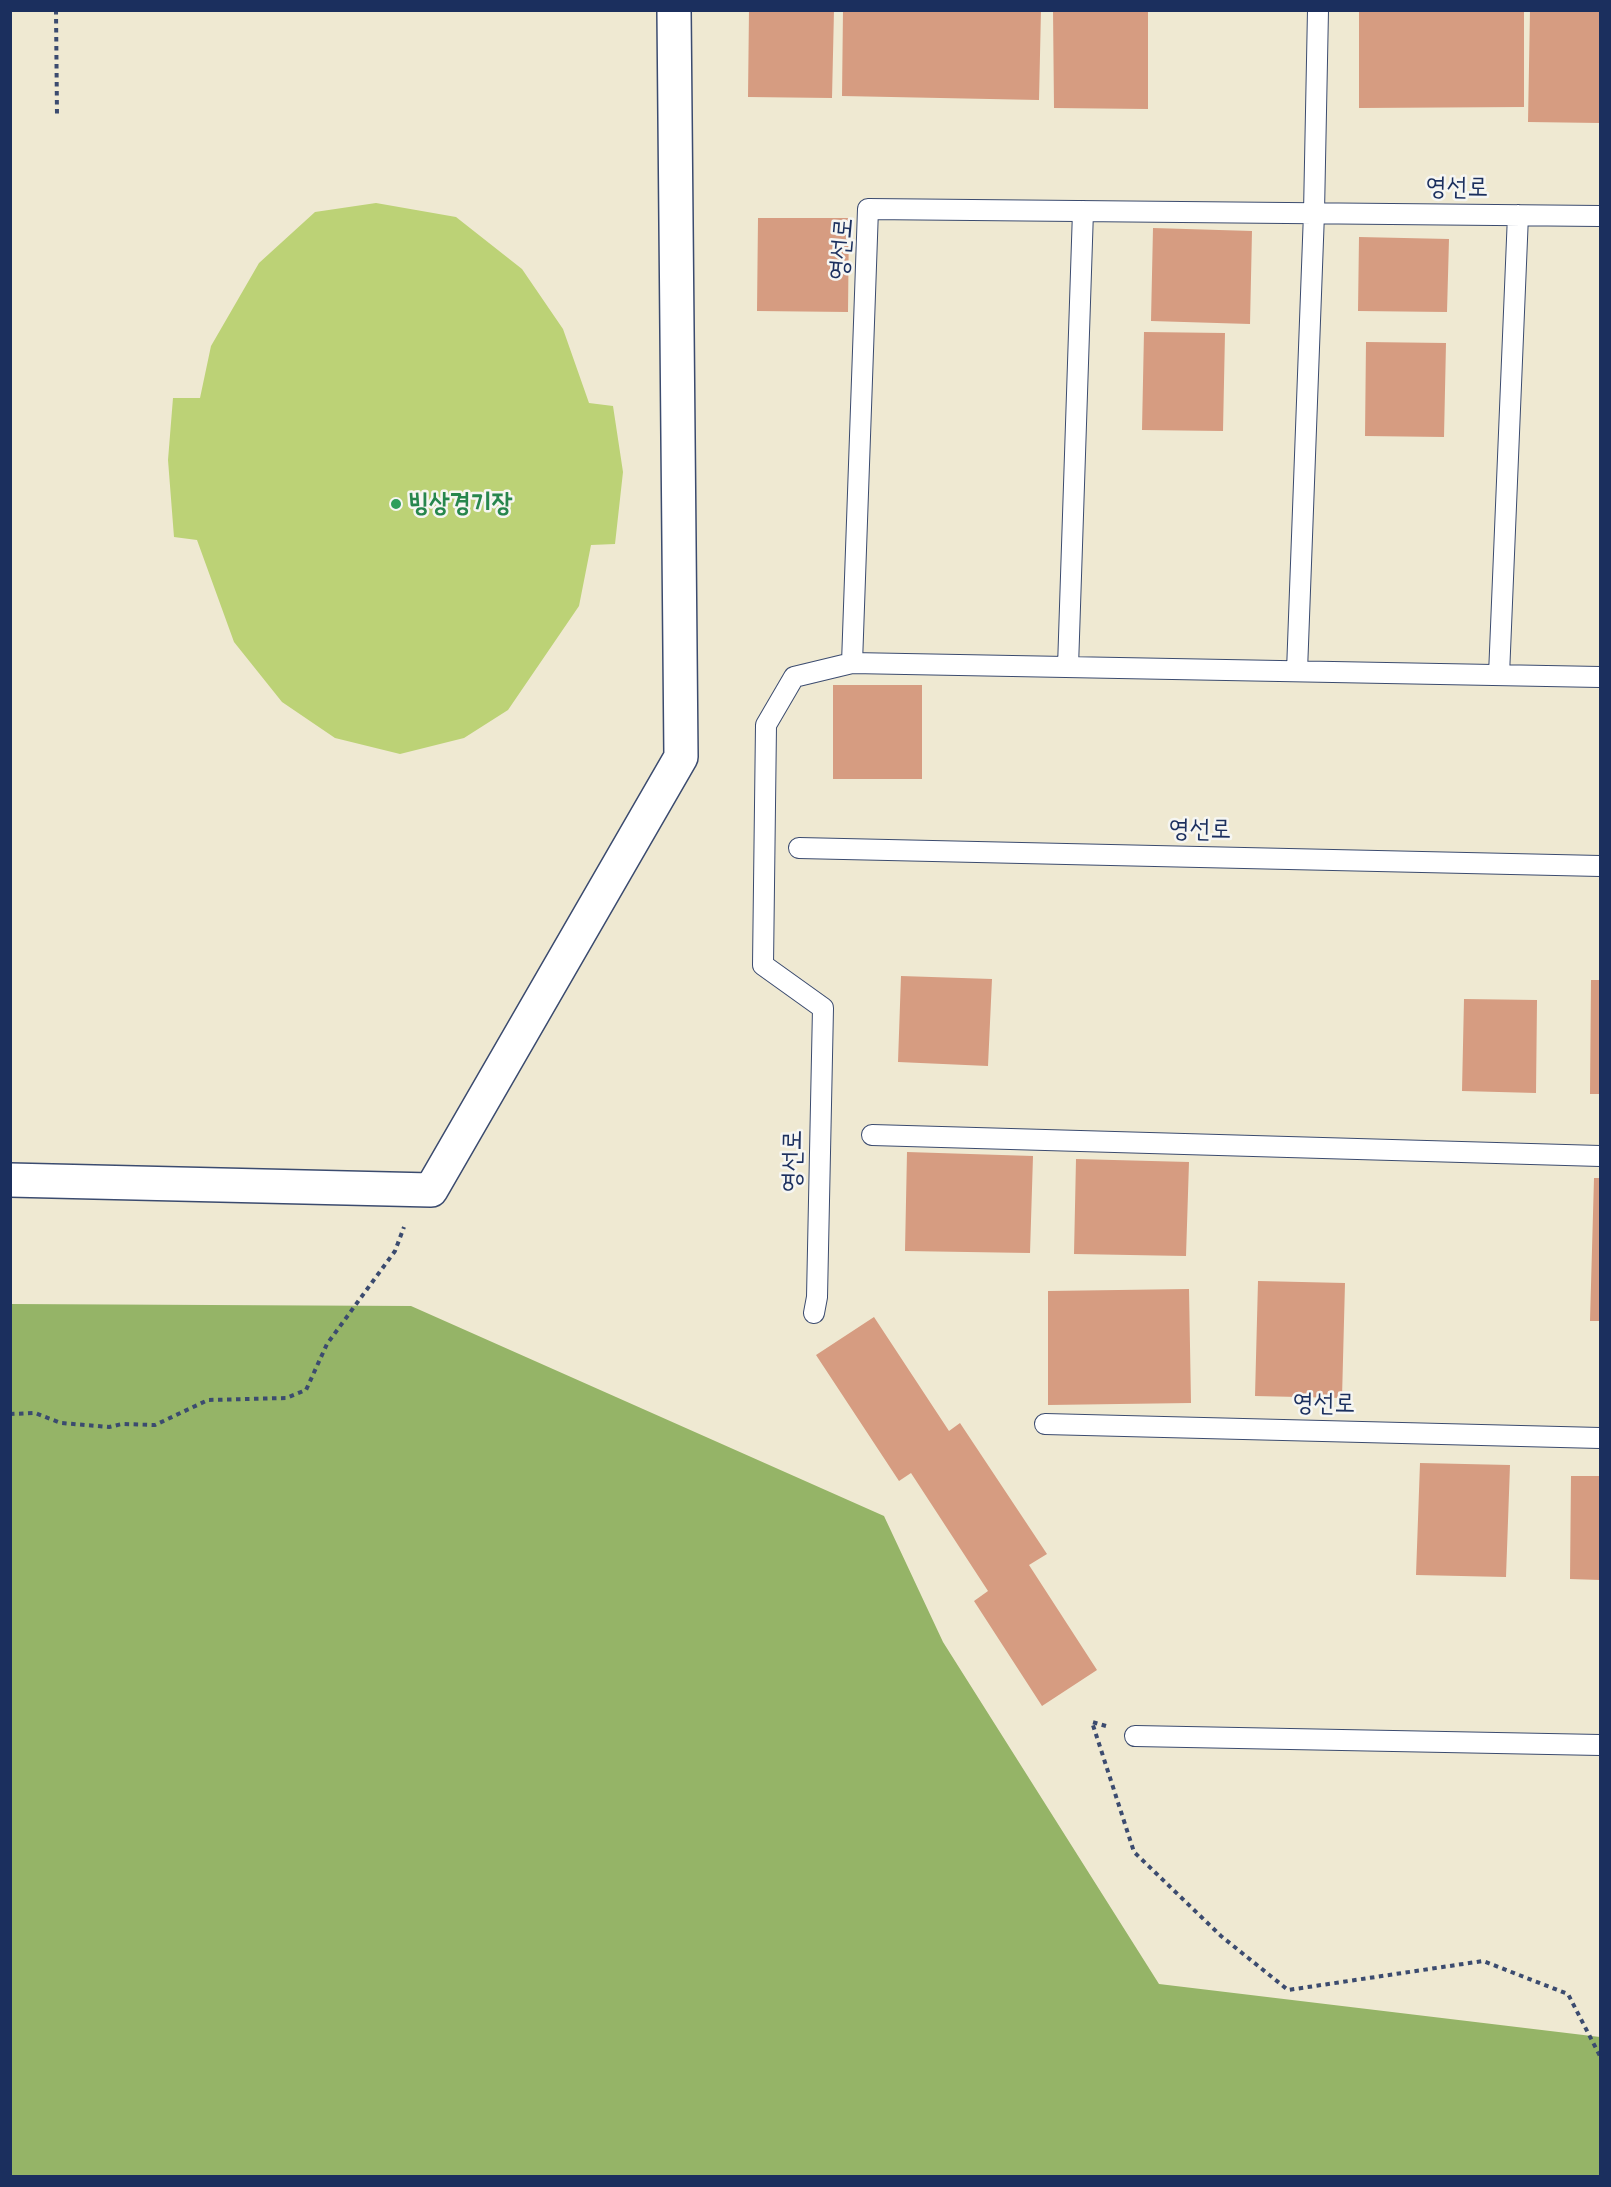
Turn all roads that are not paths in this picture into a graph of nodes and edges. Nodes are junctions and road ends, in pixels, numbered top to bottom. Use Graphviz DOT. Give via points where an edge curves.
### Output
graph roads {
  1 [pos="674,10"];
  2 [pos="1318,10"];
  3 [pos="1083,211"];
  4 [pos="1314,213"];
  5 [pos="1518,215"];
  6 [pos="1600,216"];
  7 [pos="852,663"];
  8 [pos="1068,667"];
  9 [pos="1297,671"];
  10 [pos="1498,675"];
  11 [pos="1600,677"];
  12 [pos="799,848"];
  13 [pos="1600,866"];
  14 [pos="872,1135"];
  15 [pos="1600,1156"];
  16 [pos="10,1180"];
  17 [pos="814,1313"];
  18 [pos="1045,1424"];
  19 [pos="1600,1438"];
  20 [pos="1135,1736"];
  21 [pos="1600,1745"];
  1 -- 16 [label="street" via="681,757 431,1190"];
  2 -- 4 [label="lane"];
  3 -- 4 [label="lane, 영선로"];
  3 -- 7 [label="lane, 영선로" via="868,209"];
  3 -- 8 [label="lane"];
  4 -- 5 [label="lane, 영선로"];
  4 -- 9 [label="lane"];
  5 -- 6 [label="lane, 영선로"];
  5 -- 10 [label="lane"];
  7 -- 8 [label="lane, 영선로"];
  7 -- 17 [label="lane, 영선로" via="794,677 766,725 763,965 823,1008"];
  8 -- 9 [label="lane, 영선로"];
  9 -- 10 [label="lane, 영선로"];
  10 -- 11 [label="lane, 영선로"];
  12 -- 13 [label="lane, 영선로"];
  14 -- 15 [label="lane"];
  18 -- 19 [label="lane, 영선로"];
  20 -- 21 [label="lane"];
}
